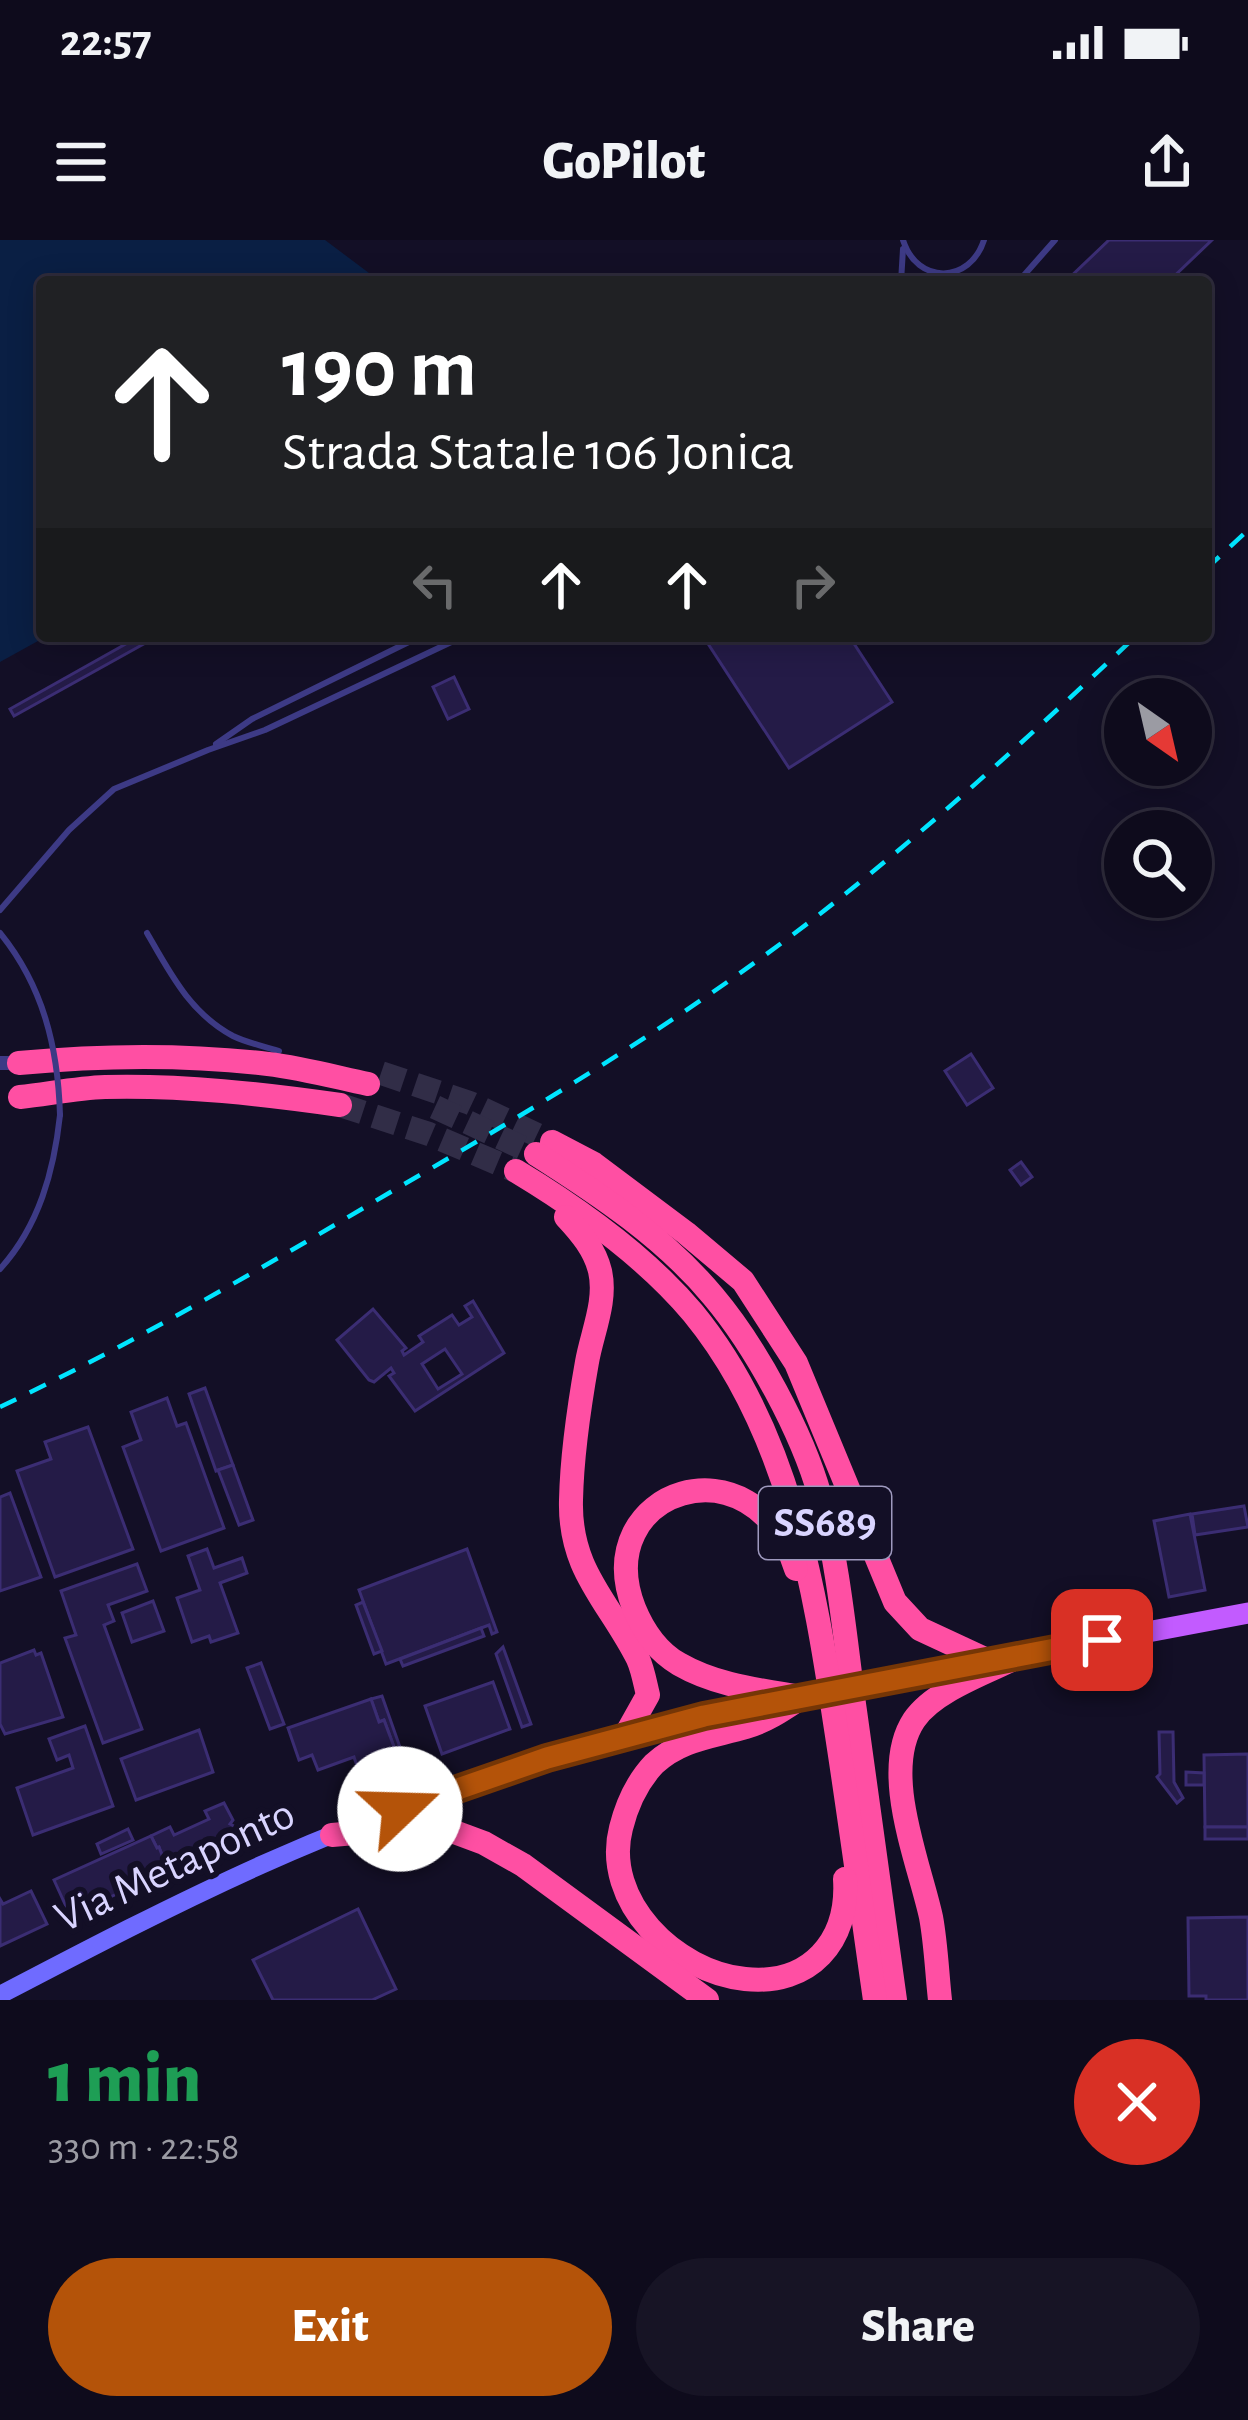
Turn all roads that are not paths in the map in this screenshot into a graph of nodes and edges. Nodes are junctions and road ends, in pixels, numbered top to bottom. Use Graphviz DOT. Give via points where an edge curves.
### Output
graph roads {
  1 [pos="1055,240"];
  2 [pos="985,241"];
  3 [pos="902,242"];
  4 [pos="964,268"];
  5 [pos="901,276"];
  6 [pos="958,276"];
  7 [pos="1023,276"];
  8 [pos="409,642"];
  9 [pos="451,642"];
  10 [pos="208,750"];
  11 [pos="0,910"];
  12 [pos="0,933"];
  13 [pos="147,933"];
  14 [pos="279,1051"];
  15 [pos="180,1056"];
  16 [pos="9,1063"];
  17 [pos="10,1100"];
  18 [pos="340,1105"];
  19 [pos="0,1269"];
  20 [pos="1248,1613"];
  21 [pos="819,1618"];
  22 [pos="1003,1660"];
  23 [pos="807,1696"];
  24 [pos="625,1736"];
  25 [pos="844,1780"];
  26 [pos="332,1835"];
  27 [pos="0,1994"];
  28 [pos="707,2000"];
  29 [pos="875,2000"];
  30 [pos="895,2000"];
  31 [pos="940,2000"];
  1 -- 7 [label="lane"];
  2 -- 4 [label="lane"];
  3 -- 4 [label="lane" via="924,269"];
  3 -- 5 [label="lane"];
  4 -- 6 [label="lane"];
  8 -- 10 [label="lane" via="252,718"];
  9 -- 10 [label="lane"];
  10 -- 11 [label="lane" via="114,789"];
  12 -- 19 [label="lane, bridge" via="46,1017 60,1115 40,1206"];
  13 -- 14 [label="lane" via="202,1016"];
  14 -- 15 [label="highway"];
  14 -- 15 [label="highway" via="375,1078"];
  15 -- 16 [label="highway"];
  17 -- 18 [label="highway" via="153,1087"];
  20 -- 22 [label="main road"];
  21 -- 23 [label="highway" via="781,1536 740,1497 689,1491 661,1503 636,1529 627,1561 630,1596 666,1655 722,1682"];
  21 -- 24 [label="highway, SS689" via="764,1431 693,1313 638,1258 516,1171 571,1221 602,1276 571,1502 574,1547 639,1661 648,1695"];
  21 -- 25 [label="highway, SS689"];
  22 -- 23 [label="main road, bridge"];
  22 -- 30 [label="highway, SS689" via="920,1629 895,1603 796,1364 743,1281 594,1164 544,1148 713,1295 790,1418 820,1495 832,1559"];
  22 -- 31 [label="highway" via="915,1718 901,1749 902,1796 932,1922"];
  23 -- 24 [label="main road, Via Metaponto"];
  23 -- 25 [label="highway" via="762,1721 680,1745 644,1777 618,1840 634,1910 668,1944 727,1976 778,1976 819,1958 844,1911 837,1814"];
  24 -- 26 [label="main road, Via Metaponto"];
  25 -- 29 [label="highway, SS689"];
  26 -- 27 [label="main road, Via Metaponto"];
  26 -- 28 [label="highway" via="448,1830 484,1843"];
}
